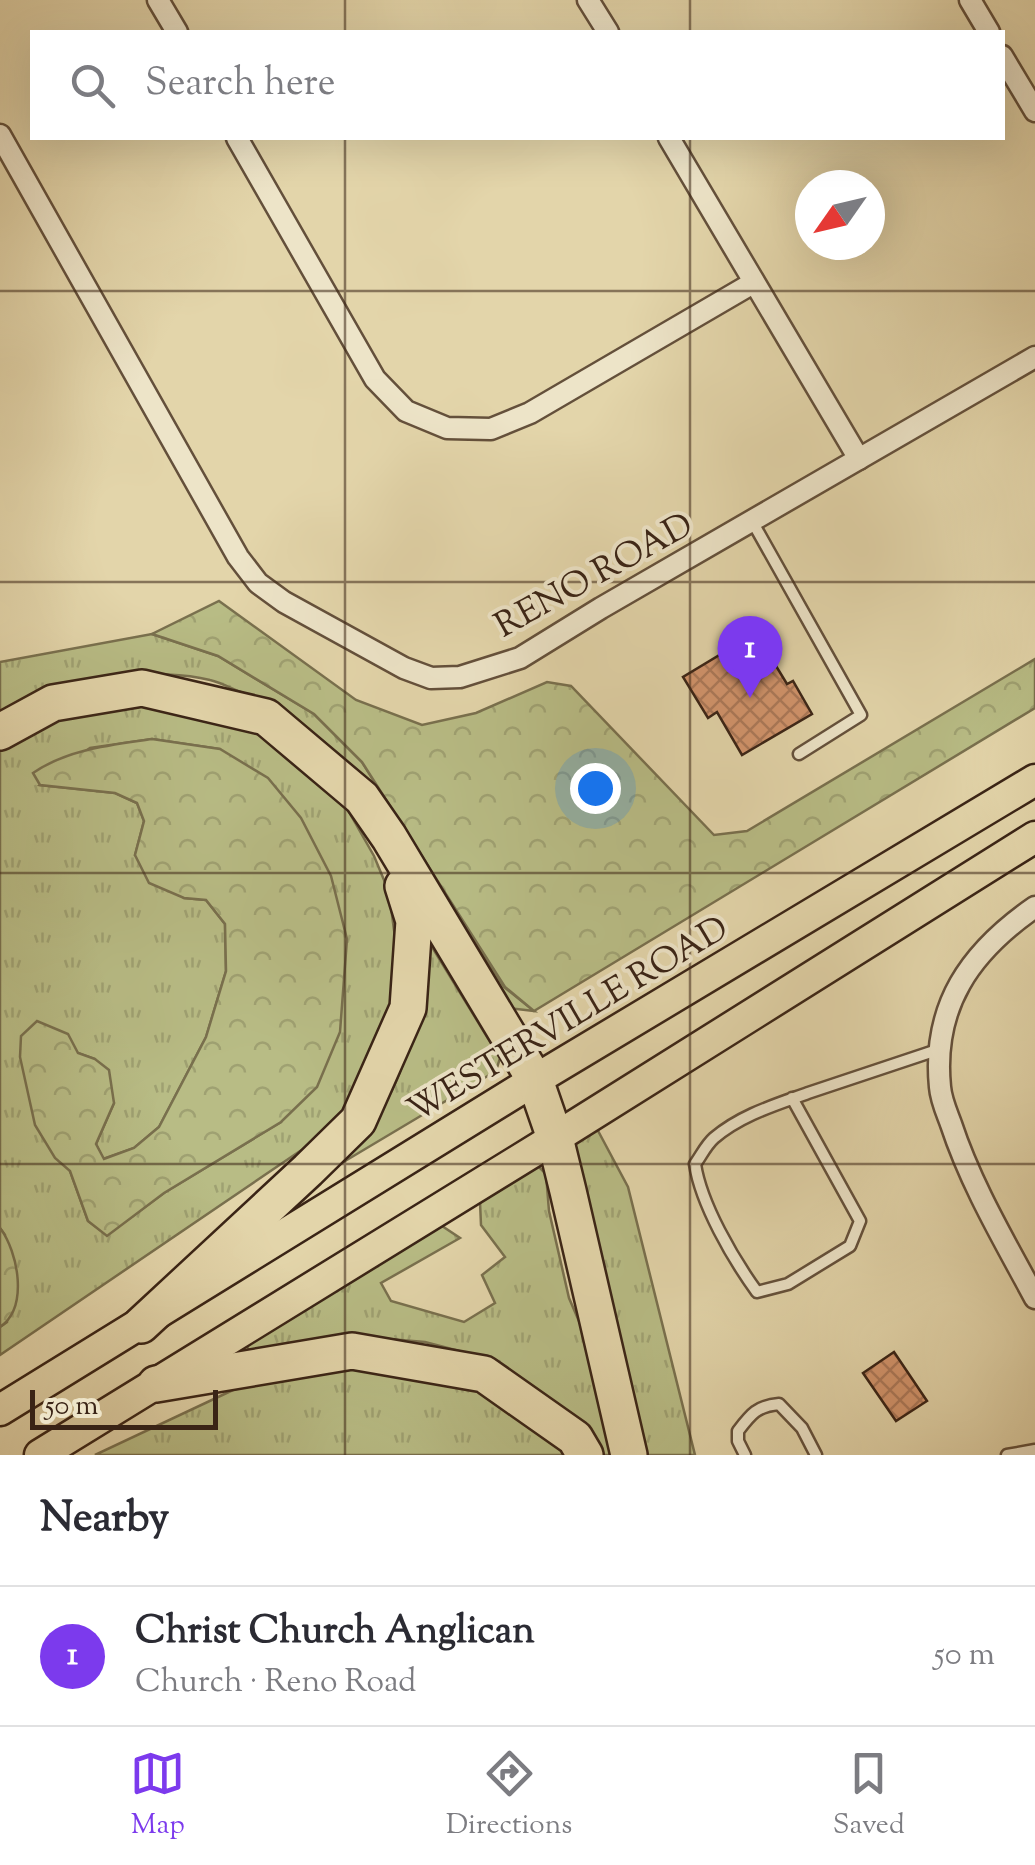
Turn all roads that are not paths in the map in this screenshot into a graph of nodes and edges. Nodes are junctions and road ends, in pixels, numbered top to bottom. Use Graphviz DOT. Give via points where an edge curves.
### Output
graph roads {
  1 [pos="158,0"];
  2 [pos="588,0"];
  3 [pos="970,0"];
  4 [pos="176,30"];
  5 [pos="607,30"];
  6 [pos="988,30"];
  7 [pos="1005,61"];
  8 [pos="1035,111"];
  9 [pos="0,135"];
  10 [pos="238,140"];
  11 [pos="670,140"];
  12 [pos="753,284"];
  13 [pos="1035,357"];
  14 [pos="859,460"];
  15 [pos="752,521"];
  16 [pos="0,732"];
  17 [pos="798,754"];
  18 [pos="1035,780"];
  19 [pos="389,837"];
  20 [pos="1035,837"];
  21 [pos="1035,907"];
  22 [pos="940,1049"];
  23 [pos="535,1080"];
  24 [pos="792,1098"];
  25 [pos="555,1138"];
  26 [pos="1035,1298"];
  27 [pos="140,1324"];
  28 [pos="156,1384"];
  29 [pos="0,1410"];
  30 [pos="1035,1450"];
  31 [pos="40,1455"];
  32 [pos="585,1455"];
  33 [pos="629,1455"];
  34 [pos="745,1455"];
  35 [pos="816,1455"];
  36 [pos="1007,1455"];
  1 -- 4 [label="street"];
  2 -- 5 [label="street"];
  3 -- 6 [label="street"];
  7 -- 8 [label="street"];
  9 -- 15 [label="street, RENO ROAD" via="238,557 284,602 404,668 431,678 460,678 520,658"];
  10 -- 12 [label="street" via="375,379 406,411 447,428 491,430 530,414"];
  11 -- 12 [label="street"];
  12 -- 14 [label="street"];
  13 -- 14 [label="street, RENO ROAD"];
  14 -- 15 [label="street, RENO ROAD"];
  15 -- 17 [label="lane" via="861,715"];
  16 -- 19 [label="highway" via="53,703 142,688 266,717 362,798"];
  18 -- 23 [label="main road, WESTERVILLE ROAD"];
  19 -- 23 [label="highway"];
  19 -- 27 [label="highway" via="414,921 408,1008 358,1121"];
  20 -- 25 [label="main road"];
  21 -- 22 [label="street" via="969,967 952,997"];
  22 -- 24 [label="lane"];
  22 -- 26 [label="street" via="940,1091 961,1153"];
  23 -- 25 [label="highway"];
  23 -- 27 [label="main road, WESTERVILLE ROAD"];
  24 -- 24 [label="lane" via="747,1116 712,1140 695,1164 738,1267 758,1292 788,1284 850,1246 860,1220"];
  25 -- 28 [label="main road"];
  25 -- 33 [label="highway"];
  27 -- 29 [label="main road, WESTERVILLE ROAD"];
  28 -- 31 [label="main road"];
  28 -- 32 [label="highway" via="352,1351 484,1374 575,1438"];
  30 -- 36 [label="lane"];
  34 -- 35 [label="lane" via="738,1431 750,1415 779,1404"];
}
